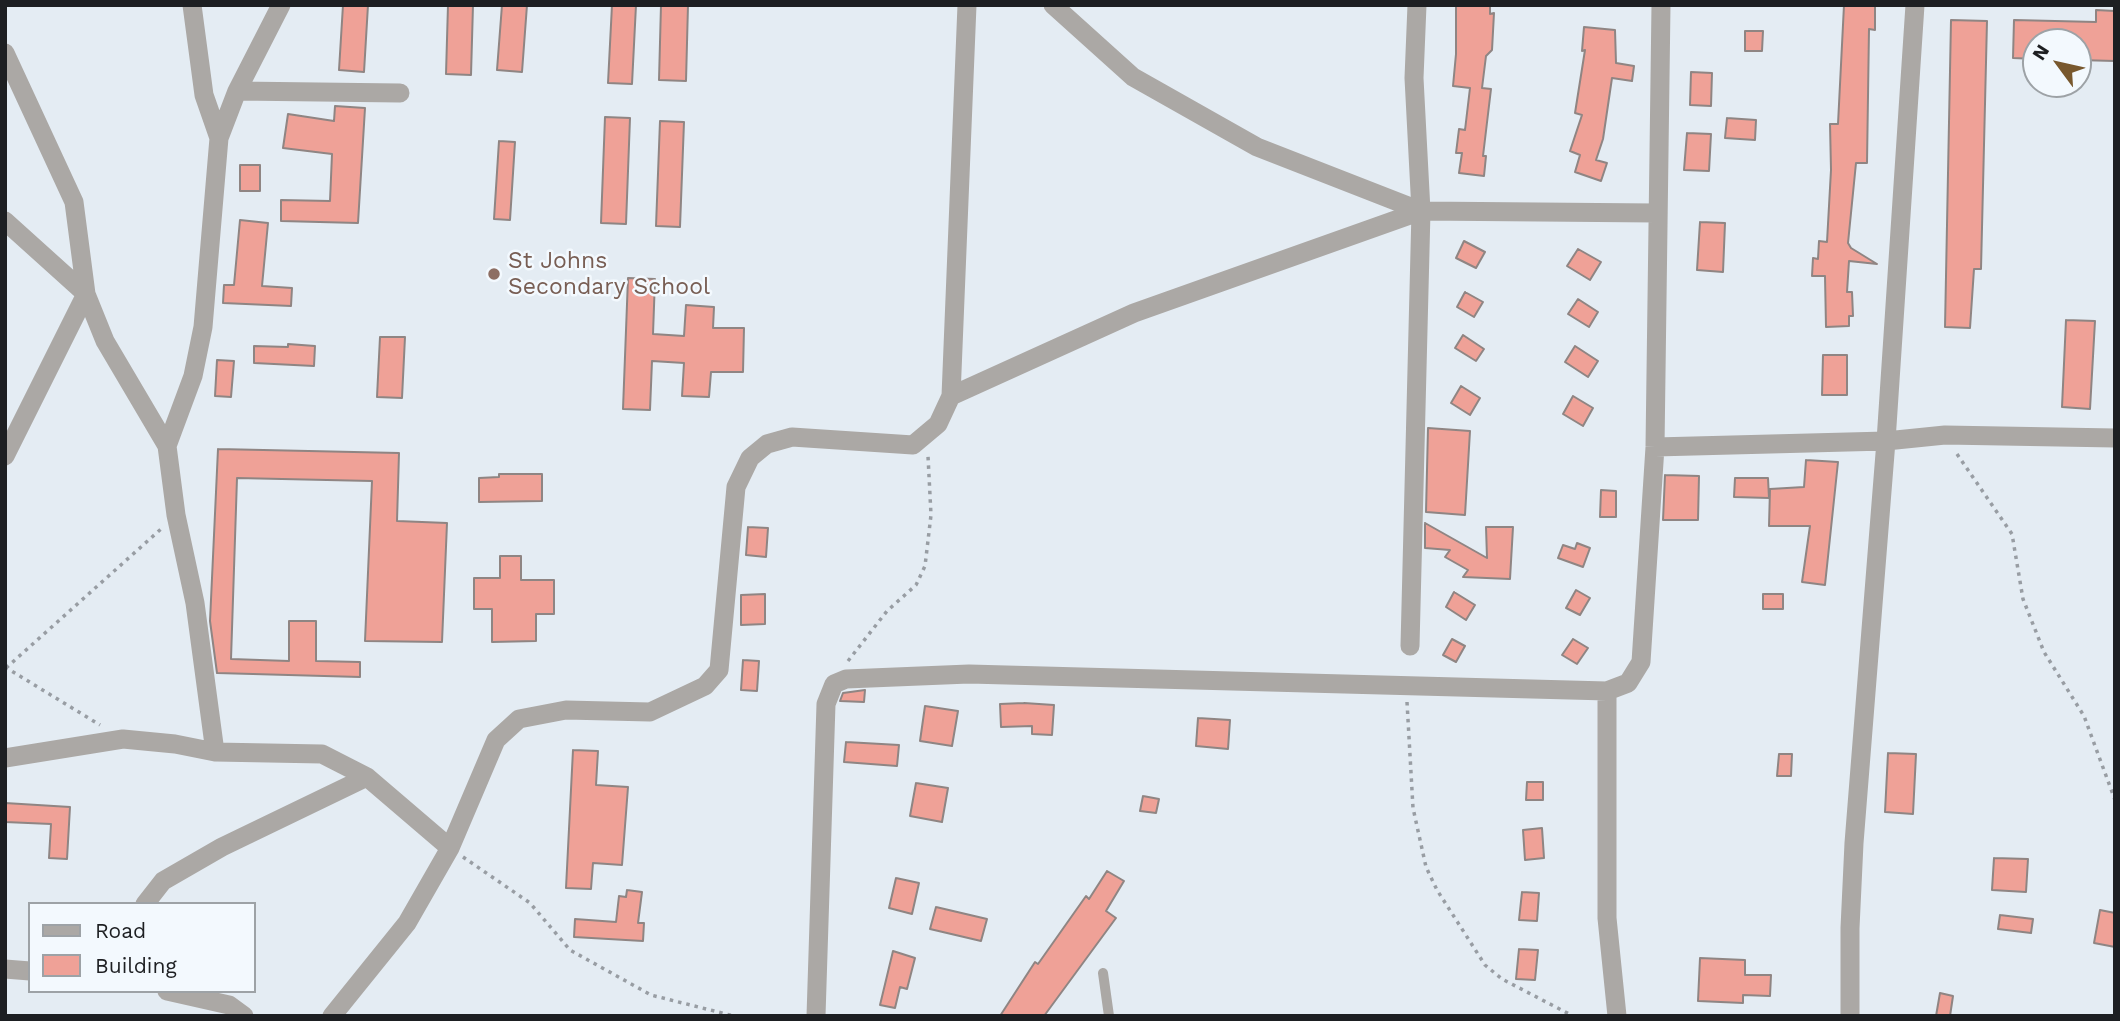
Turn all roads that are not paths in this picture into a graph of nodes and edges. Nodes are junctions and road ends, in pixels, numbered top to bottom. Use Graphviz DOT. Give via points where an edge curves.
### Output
graph roads {
  1 [pos="192,5"];
  2 [pos="281,5"];
  3 [pos="967,5"];
  4 [pos="1053,5"];
  5 [pos="1417,5"];
  6 [pos="1661,5"];
  7 [pos="1915,5"];
  8 [pos="5,53"];
  9 [pos="237,91"];
  10 [pos="400,93"];
  11 [pos="219,138"];
  12 [pos="1421,211"];
  13 [pos="1656,213"];
  14 [pos="5,221"];
  15 [pos="86,293"];
  16 [pos="951,396"];
  17 [pos="2115,438"];
  18 [pos="1886,441"];
  19 [pos="167,446"];
  20 [pos="1655,447"];
  21 [pos="5,456"];
  22 [pos="1410,646"];
  23 [pos="1607,691"];
  24 [pos="215,752"];
  25 [pos="5,758"];
  26 [pos="367,777"];
  27 [pos="450,848"];
  28 [pos="147,902"];
  29 [pos="5,969"];
  30 [pos="28,971"];
  31 [pos="1103,973"];
  32 [pos="176,993"];
  33 [pos="244,1016"];
  34 [pos="332,1016"];
  35 [pos="816,1016"];
  36 [pos="1109,1016"];
  37 [pos="1617,1016"];
  38 [pos="1850,1016"];
  1 -- 11 [label="street" via="204,95"];
  2 -- 9 [label="street"];
  3 -- 16 [label="street"];
  4 -- 12 [label="street" via="1133,77 1257,147"];
  5 -- 12 [label="street"];
  6 -- 13 [label="street"];
  7 -- 18 [label="street"];
  8 -- 15 [label="street" via="74,202"];
  9 -- 10 [label="street"];
  9 -- 11 [label="street"];
  11 -- 19 [label="street" via="203,327 193,376"];
  12 -- 13 [label="street"];
  12 -- 16 [label="street" via="1134,313"];
  12 -- 22 [label="street"];
  13 -- 20 [label="street"];
  14 -- 15 [label="street"];
  15 -- 19 [label="street" via="105,341"];
  15 -- 21 [label="street"];
  16 -- 27 [label="street" via="938,425 913,445 792,437 767,444 750,458 736,487 719,670 705,686 650,712 565,710 519,719 496,740"];
  17 -- 18 [label="street" via="1945,435"];
  18 -- 20 [label="street"];
  18 -- 38 [label="street" via="1854,843"];
  19 -- 24 [label="street"];
  20 -- 23 [label="street" via="1641,662 1629,683"];
  23 -- 35 [label="street" via="969,674 846,679 834,684 826,704"];
  23 -- 37 [label="street" via="1607,918"];
  24 -- 25 [label="street" via="123,739"];
  24 -- 26 [label="street" via="322,754"];
  26 -- 27 [label="street"];
  26 -- 28 [label="street" via="222,847 163,881"];
  27 -- 34 [label="street" via="407,923"];
  29 -- 30 [label="street"];
  31 -- 36 [label="lane"];
  32 -- 33 [label="street" via="229,1005"];
}
